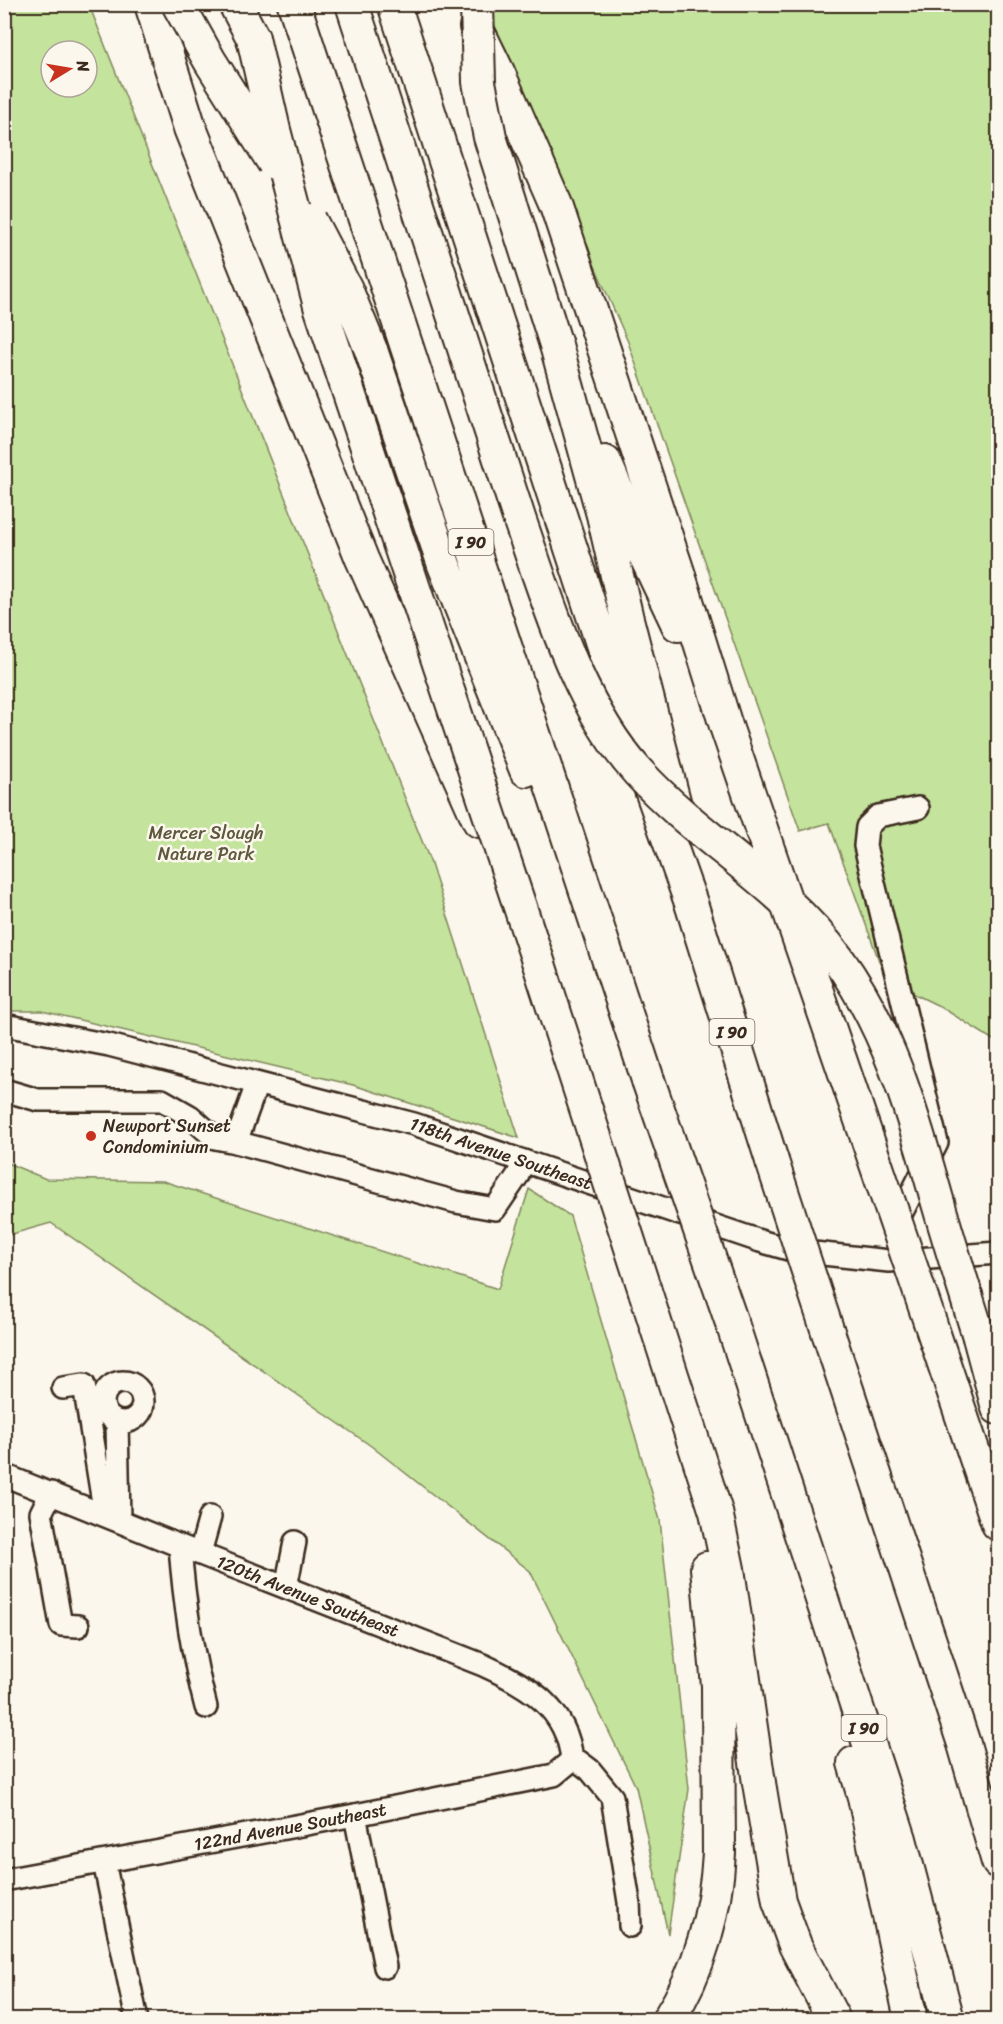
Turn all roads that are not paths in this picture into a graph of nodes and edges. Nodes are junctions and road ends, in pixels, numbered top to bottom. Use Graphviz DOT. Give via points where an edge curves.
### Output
graph roads {
  1 [pos="151,4"];
  2 [pos="178,4"];
  3 [pos="235,4"];
  4 [pos="244,4"];
  5 [pos="294,4"];
  6 [pos="352,4"];
  7 [pos="394,4"];
  8 [pos="465,4"];
  9 [pos="477,4"];
  10 [pos="253,38"];
  11 [pos="556,345"];
  12 [pos="726,726"];
  13 [pos="918,808"];
  14 [pos="691,903"];
  15 [pos="538,961"];
  16 [pos="4,1025"];
  17 [pos="648,1080"];
  18 [pos="257,1084"];
  19 [pos="4,1090"];
  20 [pos="236,1142"];
  21 [pos="523,1161"];
  22 [pos="890,1236"];
  23 [pos="999,1253"];
  24 [pos="666,1358"];
  25 [pos="945,1362"];
  26 [pos="63,1388"];
  27 [pos="999,1408"];
  28 [pos="117,1422"];
  29 [pos="771,1440"];
  30 [pos="4,1474"];
  31 [pos="999,1474"];
  32 [pos="51,1493"];
  33 [pos="112,1517"];
  34 [pos="210,1517"];
  35 [pos="999,1524"];
  36 [pos="295,1542"];
  37 [pos="180,1546"];
  38 [pos="200,1553"];
  39 [pos="286,1587"];
  40 [pos="78,1626"];
  41 [pos="206,1707"];
  42 [pos="572,1760"];
  43 [pos="355,1815"];
  44 [pos="104,1862"];
  45 [pos="999,1862"];
  46 [pos="4,1880"];
  47 [pos="630,1926"];
  48 [pos="385,1966"];
  49 [pos="137,2019"];
  50 [pos="668,2019"];
  51 [pos="834,2019"];
  52 [pos="911,2019"];
  53 [pos="948,2019"];
  1 -- 15 [label="highway, bridge" via="190,128 357,548"];
  2 -- 17 [label="highway, bridge" via="302,206 345,289 371,350 444,565"];
  3 -- 10 [label="highway"];
  4 -- 10 [label="highway"];
  5 -- 17 [label="highway, I 90"];
  6 -- 27 [label="highway, bridge" via="520,521 585,693 636,771 791,905 818,933 852,980 899,1077"];
  7 -- 14 [label="highway, I 90, bridge" via="625,717"];
  8 -- 12 [label="highway, bridge" via="556,205"];
  9 -- 11 [label="highway, bridge" via="479,82 490,137"];
  10 -- 15 [label="highway, bridge" via="320,306"];
  11 -- 12 [label="highway" via="643,551"];
  11 -- 14 [label="highway, bridge" via="674,799"];
  12 -- 25 [label="highway, bridge"];
  13 -- 22 [label="street" via="878,816 867,827 864,846 937,1143"];
  14 -- 45 [label="highway, I 90, bridge"];
  15 -- 24 [label="highway, bridge"];
  16 -- 18 [label="street, 118th Avenue Southeast" via="109,1045"];
  17 -- 29 [label="highway, I 90, bridge"];
  18 -- 20 [label="street"];
  18 -- 21 [label="street, 118th Avenue Southeast" via="414,1124"];
  19 -- 20 [label="street" via="38,1100 162,1100 190,1116 215,1138"];
  20 -- 21 [label="street" via="495,1209"];
  21 -- 23 [label="street, 118th Avenue Southeast" via="795,1251 889,1261"];
  24 -- 50 [label="highway" via="697,1506 714,1629 719,1853 709,1923 696,1962"];
  24 -- 51 [label="highway" via="716,1512 728,1569 779,1901 795,1945"];
  25 -- 31 [label="highway"];
  25 -- 35 [label="highway"];
  26 -- 33 [label="street" via="84,1384"];
  28 -- 33 [label="street"];
  29 -- 52 [label="highway" via="864,1797"];
  29 -- 53 [label="highway, I 90" via="900,1839"];
  30 -- 32 [label="street, 120th Avenue Southeast"];
  32 -- 33 [label="street, 120th Avenue Southeast"];
  32 -- 40 [label="street" via="41,1513 61,1625"];
  33 -- 37 [label="street, 120th Avenue Southeast"];
  34 -- 38 [label="street"];
  36 -- 39 [label="street"];
  37 -- 38 [label="street, 120th Avenue Southeast"];
  37 -- 41 [label="street" via="184,1599"];
  38 -- 39 [label="street, 120th Avenue Southeast"];
  39 -- 42 [label="street, 120th Avenue Southeast" via="517,1680 561,1721"];
  42 -- 43 [label="street, 122nd Avenue Southeast" via="554,1775"];
  42 -- 47 [label="street" via="590,1770 612,1797"];
  43 -- 44 [label="street, 122nd Avenue Southeast"];
  43 -- 48 [label="street"];
  44 -- 46 [label="street, 122nd Avenue Southeast"];
  44 -- 49 [label="street"];
}
